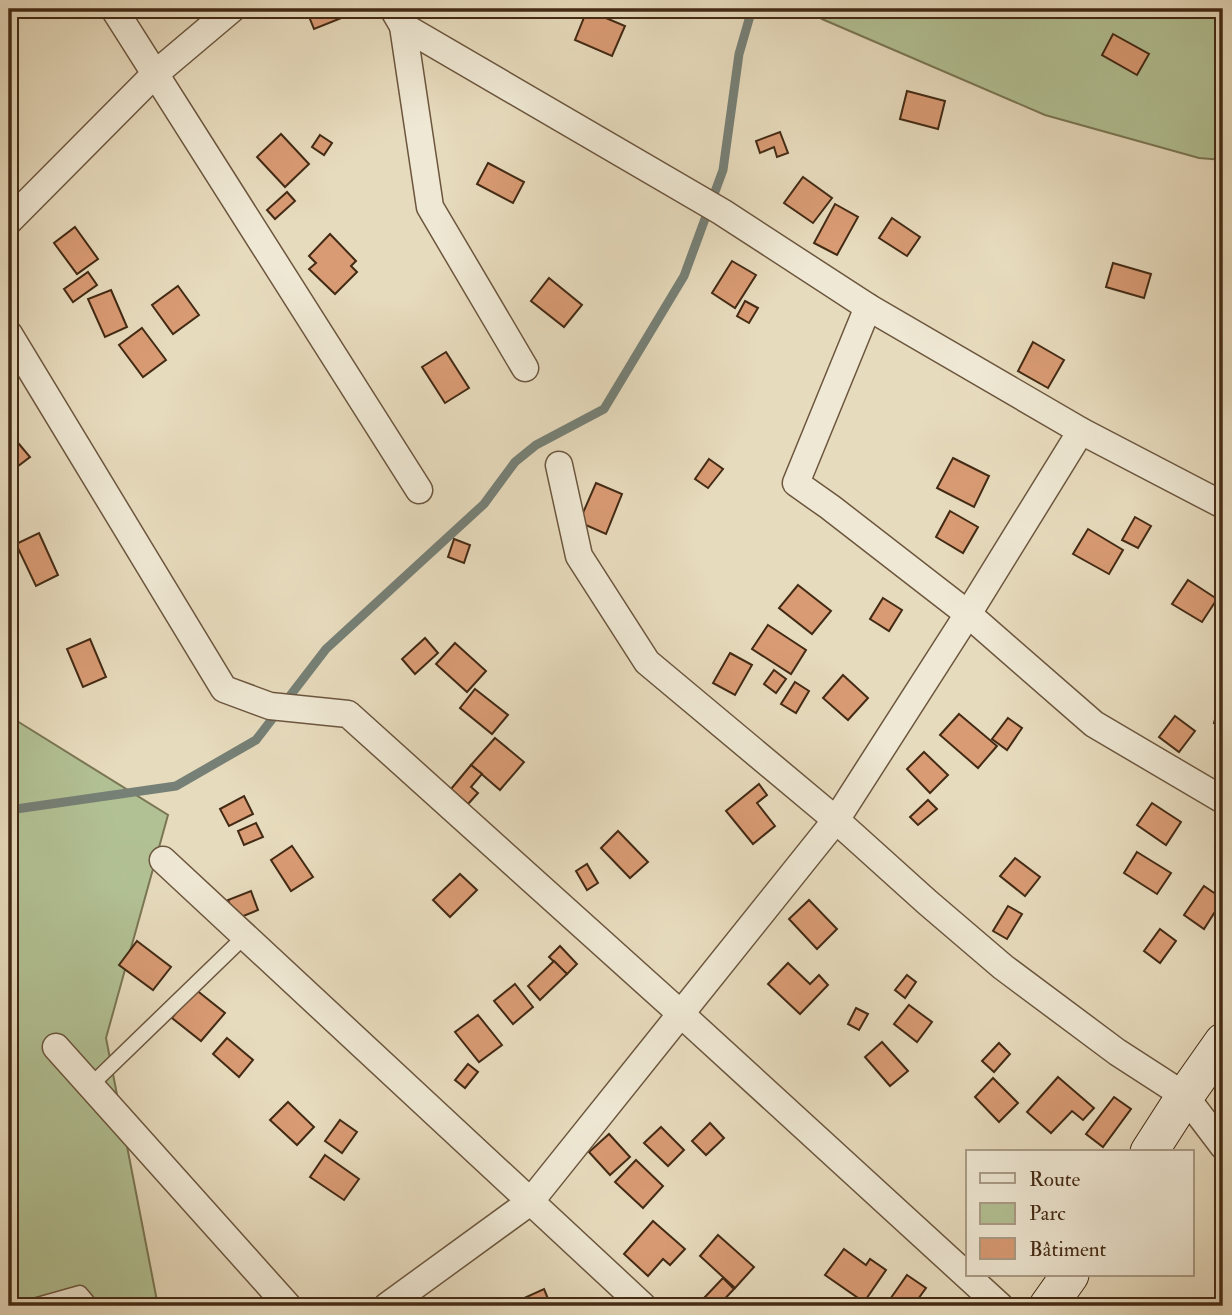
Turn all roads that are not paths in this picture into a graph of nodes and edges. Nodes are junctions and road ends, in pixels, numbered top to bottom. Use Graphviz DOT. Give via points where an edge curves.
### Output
graph roads {
  1 [pos="114,9"];
  2 [pos="232,9"];
  3 [pos="398,17"];
  4 [pos="155,74"];
  5 [pos="9,221"];
  6 [pos="868,307"];
  7 [pos="9,334"];
  8 [pos="525,368"];
  9 [pos="1081,430"];
  10 [pos="559,465"];
  11 [pos="419,490"];
  12 [pos="1223,505"];
  13 [pos="968,614"];
  14 [pos="1223,800"];
  15 [pos="836,820"];
  16 [pos="163,860"];
  17 [pos="245,936"];
  18 [pos="681,1014"];
  19 [pos="1223,1042"];
  20 [pos="56,1047"];
  21 [pos="90,1086"];
  22 [pos="1185,1096"];
  23 [pos="1223,1146"];
  24 [pos="1150,1150"];
  25 [pos="530,1202"];
  26 [pos="966,1275"];
  27 [pos="967,1276"];
  28 [pos="34,1306"];
  29 [pos="91,1306"];
  30 [pos="288,1306"];
  31 [pos="387,1306"];
  32 [pos="643,1306"];
  33 [pos="1000,1306"];
  1 -- 4 [label="street"];
  2 -- 4 [label="street"];
  3 -- 6 [label="street" via="722,212"];
  3 -- 8 [label="street" via="430,207"];
  4 -- 5 [label="street"];
  4 -- 11 [label="street"];
  6 -- 9 [label="street"];
  6 -- 13 [label="street" via="796,483"];
  7 -- 18 [label="street" via="224,689 270,706 348,714"];
  9 -- 12 [label="street"];
  9 -- 13 [label="street"];
  10 -- 15 [label="street" via="579,556 647,663"];
  13 -- 14 [label="street" via="1094,724"];
  13 -- 15 [label="street"];
  15 -- 18 [label="street"];
  15 -- 22 [label="street" via="1003,967"];
  16 -- 17 [label="street"];
  17 -- 21 [label="lane"];
  17 -- 25 [label="street"];
  18 -- 25 [label="street"];
  18 -- 26 [label="street"];
  19 -- 22 [label="street"];
  20 -- 21 [label="street"];
  21 -- 30 [label="street"];
  22 -- 23 [label="street"];
  22 -- 24 [label="street"];
  25 -- 31 [label="street"];
  25 -- 32 [label="street"];
  27 -- 33 [label="street"];
  28 -- 29 [label="lane" via="80,1293"];
}
